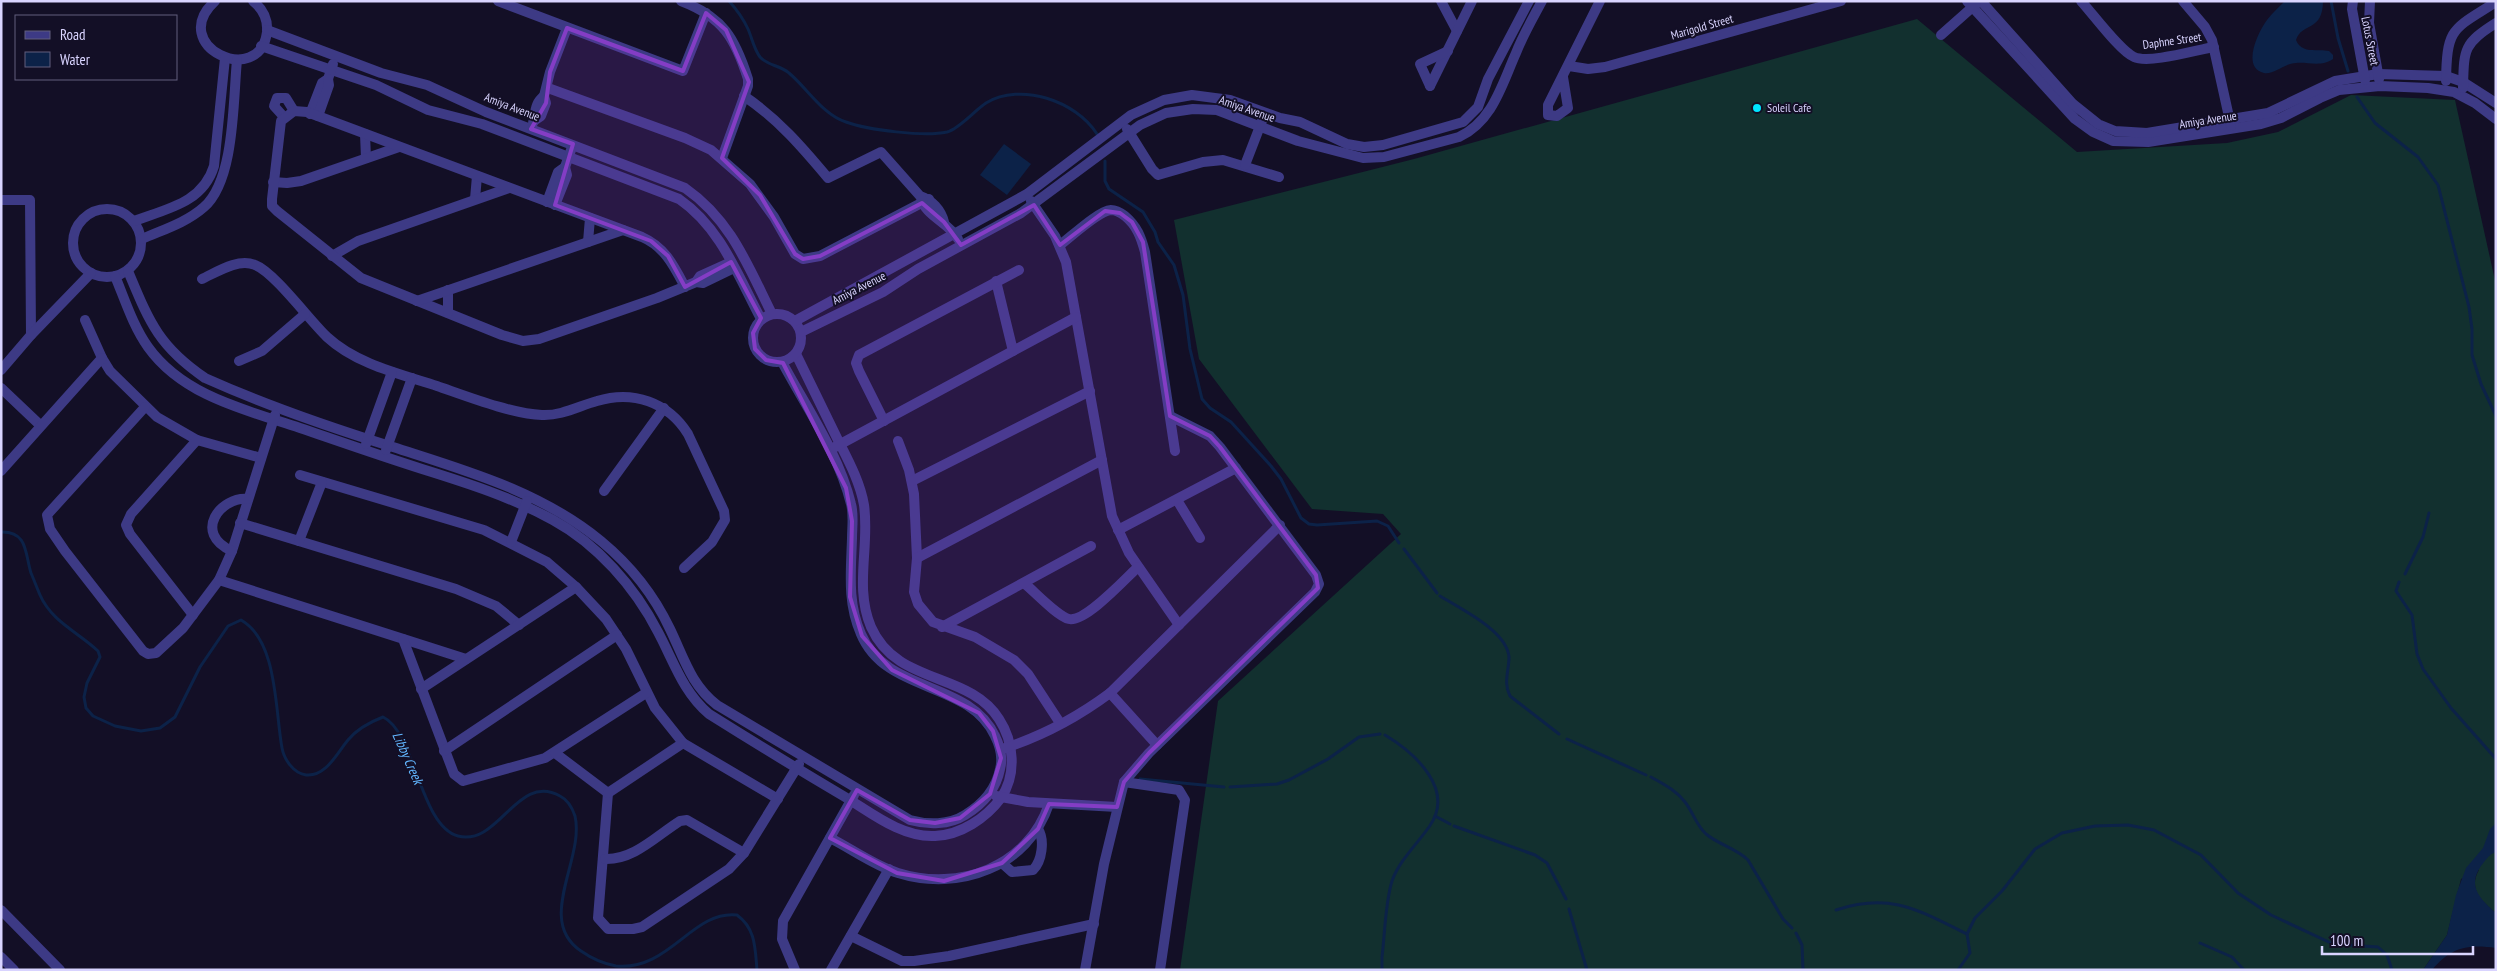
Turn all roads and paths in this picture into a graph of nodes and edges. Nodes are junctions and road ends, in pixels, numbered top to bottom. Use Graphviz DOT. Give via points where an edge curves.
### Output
graph roads {
  1 [pos="215,1"];
  2 [pos="254,1"];
  3 [pos="498,1"];
  4 [pos="681,1"];
  5 [pos="1441,1"];
  6 [pos="1472,1"];
  7 [pos="1529,1"];
  8 [pos="1542,1"];
  9 [pos="1600,1"];
  10 [pos="1841,1"];
  11 [pos="2081,1"];
  12 [pos="2183,1"];
  13 [pos="2353,1"];
  14 [pos="2370,1"];
  15 [pos="2496,2"];
  16 [pos="1975,3"];
  17 [pos="706,13"];
  18 [pos="2496,23"];
  19 [pos="567,28"];
  20 [pos="267,30"];
  21 [pos="1457,32"];
  22 [pos="2453,33"];
  23 [pos="1941,35"];
  24 [pos="289,39"];
  25 [pos="261,46"];
  26 [pos="2467,46"];
  27 [pos="313,47"];
  28 [pos="2214,47"];
  29 [pos="1448,51"];
  30 [pos="1510,52"];
  31 [pos="283,54"];
  32 [pos="336,56"];
  33 [pos="224,58"];
  34 [pos="237,60"];
  35 [pos="307,62"];
  36 [pos="1569,66"];
  37 [pos="329,74"];
  38 [pos="2378,74"];
  39 [pos="2364,75"];
  40 [pos="2446,76"];
  41 [pos="1563,77"];
  42 [pos="2464,82"];
  43 [pos="2366,86"];
  44 [pos="2380,86"];
  45 [pos="2446,90"];
  46 [pos="546,92"];
  47 [pos="744,96"];
  48 [pos="2463,96"];
  49 [pos="2496,103"];
  50 [pos="294,111"];
  51 [pos="1264,113"];
  52 [pos="314,115"];
  53 [pos="284,117"];
  54 [pos="2495,117"];
  55 [pos="1122,122"];
  56 [pos="1472,122"];
  57 [pos="533,124"];
  58 [pos="2231,124"];
  59 [pos="1260,125"];
  60 [pos="1129,133"];
  61 [pos="365,134"];
  62 [pos="526,140"];
  63 [pos="573,144"];
  64 [pos="399,147"];
  65 [pos="1345,149"];
  66 [pos="569,156"];
  67 [pos="366,158"];
  68 [pos="722,158"];
  69 [pos="1245,165"];
  70 [pos="477,176"];
  71 [pos="1278,177"];
  72 [pos="274,182"];
  73 [pos="509,188"];
  74 [pos="1027,194"];
  75 [pos="923,199"];
  76 [pos="1,200"];
  77 [pos="475,200"];
  78 [pos="551,203"];
  79 [pos="178,204"];
  80 [pos="1034,205"];
  81 [pos="167,208"];
  82 [pos="590,218"];
  83 [pos="186,219"];
  84 [pos="134,221"];
  85 [pos="173,225"];
  86 [pos="623,230"];
  87 [pos="956,235"];
  88 [pos="142,238"];
  89 [pos="588,242"];
  90 [pos="961,245"];
  91 [pos="1060,245"];
  92 [pos="332,256"];
  93 [pos="733,265"];
  94 [pos="1019,270"];
  95 [pos="128,271"];
  96 [pos="91,273"];
  97 [pos="115,276"];
  98 [pos="202,279"];
  99 [pos="996,281"];
  100 [pos="685,286"];
  101 [pos="448,290"];
  102 [pos="417,301"];
  103 [pos="448,313"];
  104 [pos="305,314"];
  105 [pos="772,314"];
  106 [pos="1076,317"];
  107 [pos="761,319"];
  108 [pos="85,320"];
  109 [pos="795,321"];
  110 [pos="801,332"];
  111 [pos="31,335"];
  112 [pos="1013,351"];
  113 [pos="796,354"];
  114 [pos="102,358"];
  115 [pos="239,361"];
  116 [pos="782,362"];
  117 [pos="1,370"];
  118 [pos="392,372"];
  119 [pos="412,378"];
  120 [pos="1,388"];
  121 [pos="1090,391"];
  122 [pos="278,406"];
  123 [pos="145,407"];
  124 [pos="664,408"];
  125 [pos="1170,416"];
  126 [pos="274,420"];
  127 [pos="884,421"];
  128 [pos="40,425"];
  129 [pos="368,439"];
  130 [pos="198,440"];
  131 [pos="898,441"];
  132 [pos="840,444"];
  133 [pos="387,445"];
  134 [pos="364,450"];
  135 [pos="830,450"];
  136 [pos="1175,451"];
  137 [pos="383,456"];
  138 [pos="261,458"];
  139 [pos="1102,460"];
  140 [pos="1236,468"];
  141 [pos="1,471"];
  142 [pos="300,475"];
  143 [pos="912,481"];
  144 [pos="322,482"];
  145 [pos="604,491"];
  146 [pos="530,495"];
  147 [pos="248,499"];
  148 [pos="1177,500"];
  149 [pos="526,506"];
  150 [pos="240,523"];
  151 [pos="1280,524"];
  152 [pos="1118,530"];
  153 [pos="1200,538"];
  154 [pos="299,541"];
  155 [pos="511,542"];
  156 [pos="1092,546"];
  157 [pos="232,551"];
  158 [pos="916,558"];
  159 [pos="1138,567"];
  160 [pos="684,568"];
  161 [pos="219,580"];
  162 [pos="1024,583"];
  163 [pos="576,587"];
  164 [pos="194,615"];
  165 [pos="1179,624"];
  166 [pos="518,625"];
  167 [pos="942,627"];
  168 [pos="617,634"];
  169 [pos="403,639"];
  170 [pos="466,659"];
  171 [pos="421,689"];
  172 [pos="1110,692"];
  173 [pos="646,693"];
  174 [pos="1060,723"];
  175 [pos="683,743"];
  176 [pos="1157,745"];
  177 [pos="1005,748"];
  178 [pos="444,751"];
  179 [pos="555,753"];
  180 [pos="804,757"];
  181 [pos="796,769"];
  182 [pos="1124,782"];
  183 [pos="857,790"];
  184 [pos="608,793"];
  185 [pos="990,794"];
  186 [pos="1001,798"];
  187 [pos="778,800"];
  188 [pos="851,800"];
  189 [pos="1050,804"];
  190 [pos="1117,807"];
  191 [pos="1038,828"];
  192 [pos="830,838"];
  193 [pos="744,853"];
  194 [pos="605,859"];
  195 [pos="1002,863"];
  196 [pos="889,869"];
  197 [pos="1,910"];
  198 [pos="1094,924"];
  199 [pos="851,936"];
  200 [pos="1,957"];
  201 [pos="14,970"];
  202 [pos="60,970"];
  203 [pos="795,970"];
  204 [pos="831,970"];
  205 [pos="1085,970"];
  206 [pos="1160,970"];
  1 -- 33 [label="street" via="205,13 202,29 206,44"];
  2 -- 20 [label="street" via="265,15"];
  3 -- 19 [label="street"];
  4 -- 17 [label="street"];
  5 -- 21 [label="street"];
  6 -- 21 [label="street"];
  7 -- 30 [label="street, Amiya Avenue"];
  8 -- 30 [label="street, Amiya Avenue"];
  9 -- 36 [label="street"];
  10 -- 36 [label="street, Marigold Street" via="1605,67"];
  11 -- 28 [label="street, Daphne Street" via="2134,57 2146,59"];
  12 -- 28 [label="street" via="2206,27"];
  13 -- 39 [label="street, Lotus Street"];
  14 -- 38 [label="street, Lotus Street" via="2369,23"];
  15 -- 22 [label="street"];
  16 -- 23 [label="street"];
  16 -- 58 [label="street, Amiya Avenue" via="2072,104 2106,128 2147,133"];
  17 -- 19 [label="street" via="683,71"];
  17 -- 47 [label="street" via="731,37 748,78"];
  18 -- 26 [label="street" via="2478,34"];
  19 -- 46 [label="street"];
  20 -- 24 [label="street, Amiya Avenue"];
  20 -- 25 [label="street"];
  21 -- 29 [label="street"];
  22 -- 26 [label="street"];
  22 -- 40 [label="street" via="2448,43"];
  24 -- 27 [label="street, Amiya Avenue"];
  24 -- 31 [label="street"];
  25 -- 31 [label="street"];
  25 -- 34 [label="street" via="250,56"];
  26 -- 42 [label="street"];
  27 -- 32 [label="street, Amiya Avenue"];
  27 -- 35 [label="street"];
  28 -- 58 [label="street"];
  30 -- 56 [label="street, Amiya Avenue" via="1488,79"];
  30 -- 56 [label="street, Amiya Avenue" via="1502,90 1486,114"];
  31 -- 35 [label="street"];
  32 -- 37 [label="street"];
  32 -- 57 [label="street, Amiya Avenue" via="427,85 486,112"];
  33 -- 34 [label="street"];
  33 -- 79 [label="street" via="211,174 196,195"];
  34 -- 83 [label="street" via="223,178 210,201"];
  35 -- 37 [label="street"];
  36 -- 41 [label="street"];
  37 -- 52 [label="street" via="329,85"];
  37 -- 62 [label="street" via="386,90 428,110 474,121"];
  38 -- 39 [label="street, Amiya Avenue"];
  38 -- 40 [label="street, Amiya Avenue"];
  38 -- 44 [label="street, Lotus Street"];
  39 -- 43 [label="street, Lotus Street"];
  39 -- 58 [label="street, Amiya Avenue" via="2328,83 2268,113"];
  40 -- 42 [label="street, Amiya Avenue"];
  40 -- 45 [label="street"];
  42 -- 48 [label="street"];
  42 -- 49 [label="street, Amiya Avenue"];
  43 -- 44 [label="street, Amiya Avenue"];
  43 -- 58 [label="street, Amiya Avenue" via="2332,92 2271,122"];
  44 -- 45 [label="street, Amiya Avenue"];
  45 -- 48 [label="street, Amiya Avenue"];
  46 -- 57 [label="street" via="536,107"];
  46 -- 68 [label="street" via="685,138"];
  47 -- 68 [label="street"];
  47 -- 75 [label="street" via="787,130 828,178 881,152"];
  48 -- 54 [label="street, Amiya Avenue"];
  50 -- 52 [label="street"];
  50 -- 53 [label="street"];
  50 -- 53 [label="street" via="286,98 277,98 274,106"];
  51 -- 55 [label="street, Amiya Avenue" via="1230,100 1192,95 1152,104"];
  51 -- 59 [label="street"];
  51 -- 65 [label="street, Amiya Avenue" via="1305,124"];
  52 -- 61 [label="street"];
  53 -- 72 [label="street" via="280,125"];
  55 -- 60 [label="street"];
  55 -- 74 [label="street, Amiya Avenue"];
  56 -- 65 [label="street, Amiya Avenue" via="1459,137 1384,157 1363,158"];
  57 -- 62 [label="street"];
  57 -- 63 [label="street, Amiya Avenue"];
  59 -- 60 [label="street, Amiya Avenue" via="1217,110 1193,109 1161,115"];
  59 -- 65 [label="street, Amiya Avenue" via="1298,141"];
  59 -- 69 [label="street"];
  60 -- 69 [label="street" via="1158,175 1214,160"];
  60 -- 80 [label="street, Amiya Avenue"];
  61 -- 64 [label="street"];
  61 -- 67 [label="street"];
  62 -- 66 [label="street"];
  63 -- 66 [label="street"];
  63 -- 105 [label="street, Amiya Avenue" via="673,181 710,206 733,237"];
  64 -- 67 [label="street"];
  64 -- 70 [label="street"];
  66 -- 78 [label="street" via="564,166 567,175"];
  66 -- 93 [label="street" via="679,199 708,224"];
  67 -- 72 [label="street" via="294,183"];
  68 -- 75 [label="street" via="760,196 802,263"];
  69 -- 71 [label="street"];
  70 -- 73 [label="street"];
  70 -- 77 [label="street"];
  72 -- 92 [label="street" via="274,208"];
  73 -- 77 [label="street"];
  73 -- 78 [label="street"];
  74 -- 80 [label="street"];
  74 -- 87 [label="street, Amiya Avenue"];
  75 -- 87 [label="street" via="936,219 944,222"];
  76 -- 111 [label="street" via="30,200"];
  77 -- 92 [label="street" via="358,241"];
  78 -- 82 [label="street"];
  79 -- 81 [label="street"];
  79 -- 83 [label="street"];
  80 -- 90 [label="street, Amiya Avenue"];
  80 -- 91 [label="street"];
  81 -- 84 [label="street"];
  81 -- 85 [label="street"];
  82 -- 86 [label="street"];
  82 -- 89 [label="street"];
  83 -- 85 [label="street"];
  84 -- 88 [label="street"];
  84 -- 96 [label="street" via="110,209 92,213 78,225 74,252"];
  85 -- 88 [label="street"];
  86 -- 89 [label="street"];
  86 -- 100 [label="street" via="660,247"];
  87 -- 90 [label="street"];
  87 -- 109 [label="street, Amiya Avenue"];
  88 -- 95 [label="street" via="139,256"];
  89 -- 101 [label="street"];
  90 -- 110 [label="street, Amiya Avenue" via="891,288"];
  91 -- 106 [label="street"];
  91 -- 125 [label="street" via="1110,210 1132,222 1139,232 1145,252"];
  92 -- 102 [label="street" via="361,278"];
  93 -- 100 [label="street" via="700,276 696,282"];
  93 -- 107 [label="street"];
  94 -- 99 [label="street"];
  95 -- 97 [label="street"];
  95 -- 122 [label="street" via="152,325 168,348 205,378"];
  96 -- 97 [label="street"];
  96 -- 111 [label="street"];
  97 -- 126 [label="street" via="148,347 170,369 198,391"];
  98 -- 104 [label="street" via="240,263 255,265 269,275"];
  99 -- 112 [label="street"];
  99 -- 127 [label="street" via="854,358"];
  100 -- 103 [label="street" via="523,341"];
  101 -- 102 [label="street"];
  101 -- 103 [label="street"];
  102 -- 103 [label="street"];
  104 -- 115 [label="street" via="262,351"];
  104 -- 118 [label="street" via="337,346"];
  105 -- 107 [label="street"];
  105 -- 109 [label="street" via="784,315"];
  106 -- 112 [label="street"];
  106 -- 121 [label="street"];
  107 -- 116 [label="street" via="753,333 755,349 766,360"];
  108 -- 114 [label="street"];
  109 -- 110 [label="street"];
  110 -- 113 [label="street"];
  111 -- 117 [label="street"];
  112 -- 127 [label="street"];
  113 -- 116 [label="street"];
  113 -- 132 [label="street"];
  114 -- 123 [label="street"];
  114 -- 128 [label="street"];
  116 -- 135 [label="street"];
  118 -- 119 [label="street"];
  118 -- 129 [label="street"];
  119 -- 124 [label="street" via="540,415 559,414 614,396 643,398"];
  119 -- 133 [label="street"];
  120 -- 128 [label="street"];
  121 -- 139 [label="street"];
  121 -- 143 [label="street"];
  122 -- 126 [label="street"];
  122 -- 129 [label="street"];
  123 -- 130 [label="street"];
  123 -- 164 [label="street" via="47,515 48,523 65,551 143,651 156,653"];
  124 -- 145 [label="street"];
  124 -- 160 [label="street" via="681,422 688,434 724,511 725,520 712,542"];
  125 -- 136 [label="street"];
  125 -- 140 [label="street" via="1210,436"];
  126 -- 134 [label="street"];
  126 -- 138 [label="street"];
  127 -- 132 [label="street"];
  128 -- 141 [label="street"];
  129 -- 133 [label="street"];
  129 -- 134 [label="street"];
  130 -- 138 [label="street"];
  130 -- 164 [label="street" via="132,514 126,525"];
  131 -- 143 [label="street"];
  132 -- 135 [label="street"];
  132 -- 177 [label="street" via="864,504 863,595 866,612 878,640 908,668 965,691 985,703 999,718"];
  133 -- 137 [label="street"];
  133 -- 146 [label="street" via="496,480"];
  134 -- 137 [label="street"];
  135 -- 177 [label="street" via="852,506 850,597 862,636 892,670 961,700 979,713"];
  137 -- 149 [label="street" via="491,491"];
  138 -- 147 [label="street"];
  139 -- 152 [label="street" via="1109,502"];
  139 -- 158 [label="street"];
  140 -- 148 [label="street"];
  140 -- 151 [label="street"];
  142 -- 144 [label="street"];
  143 -- 158 [label="street"];
  144 -- 154 [label="street"];
  144 -- 155 [label="street" via="484,530"];
  146 -- 149 [label="street"];
  146 -- 180 [label="street" via="580,524 628,566 665,620 690,675 708,698"];
  147 -- 150 [label="street"];
  147 -- 157 [label="street" via="229,502 212,524 216,542"];
  148 -- 152 [label="street"];
  148 -- 153 [label="street"];
  149 -- 155 [label="street"];
  149 -- 181 [label="street" via="573,534 629,586 658,632 682,684 697,704"];
  150 -- 154 [label="street"];
  150 -- 157 [label="street"];
  151 -- 165 [label="street"];
  151 -- 176 [label="street" via="1316,575 1318,588"];
  152 -- 159 [label="street"];
  154 -- 166 [label="street" via="480,598 496,606"];
  155 -- 163 [label="street" via="547,562"];
  156 -- 162 [label="street"];
  157 -- 161 [label="street"];
  158 -- 167 [label="street" via="914,592 918,604"];
  159 -- 162 [label="street" via="1074,623"];
  159 -- 165 [label="street"];
  161 -- 164 [label="street"];
  161 -- 169 [label="street"];
  162 -- 167 [label="street"];
  163 -- 166 [label="street"];
  163 -- 168 [label="street"];
  165 -- 172 [label="street"];
  166 -- 170 [label="street"];
  167 -- 174 [label="street" via="999,649 1014,660 1028,674"];
  168 -- 173 [label="street"];
  168 -- 178 [label="street"];
  169 -- 170 [label="street"];
  169 -- 171 [label="street"];
  170 -- 171 [label="street"];
  171 -- 178 [label="street"];
  172 -- 174 [label="street"];
  172 -- 176 [label="street"];
  173 -- 175 [label="street"];
  173 -- 179 [label="street"];
  174 -- 177 [label="street"];
  175 -- 184 [label="street"];
  175 -- 187 [label="street"];
  176 -- 182 [label="street"];
  177 -- 185 [label="street" via="999,775"];
  177 -- 186 [label="street" via="1011,770"];
  178 -- 179 [label="street" via="454,774 463,781 524,766"];
  179 -- 184 [label="street"];
  180 -- 181 [label="street"];
  180 -- 183 [label="street"];
  181 -- 187 [label="street"];
  181 -- 188 [label="street"];
  182 -- 190 [label="street"];
  182 -- 206 [label="street" via="1179,790 1185,800"];
  183 -- 185 [label="street" via="901,816 922,823 960,818"];
  183 -- 188 [label="street"];
  184 -- 194 [label="street"];
  185 -- 186 [label="street"];
  186 -- 188 [label="street" via="976,822 960,830 934,836 898,828"];
  186 -- 189 [label="street"];
  187 -- 193 [label="street"];
  188 -- 192 [label="street"];
  189 -- 190 [label="street"];
  189 -- 191 [label="street"];
  190 -- 198 [label="street"];
  191 -- 195 [label="street"];
  191 -- 195 [label="street" via="1042,840 1038,863 1033,870 1012,872"];
  192 -- 196 [label="street"];
  192 -- 203 [label="street" via="783,921 782,939"];
  193 -- 194 [label="street" via="688,820 680,821 628,856"];
  193 -- 194 [label="street" via="721,875 652,921 633,929 608,928 600,922 598,912"];
  195 -- 196 [label="street" via="969,876 944,881 917,878"];
  196 -- 199 [label="street"];
  197 -- 202 [label="street"];
  198 -- 199 [label="street" via="914,961 902,961"];
  198 -- 205 [label="street"];
  199 -- 204 [label="street"];
  200 -- 201 [label="street"];
}
